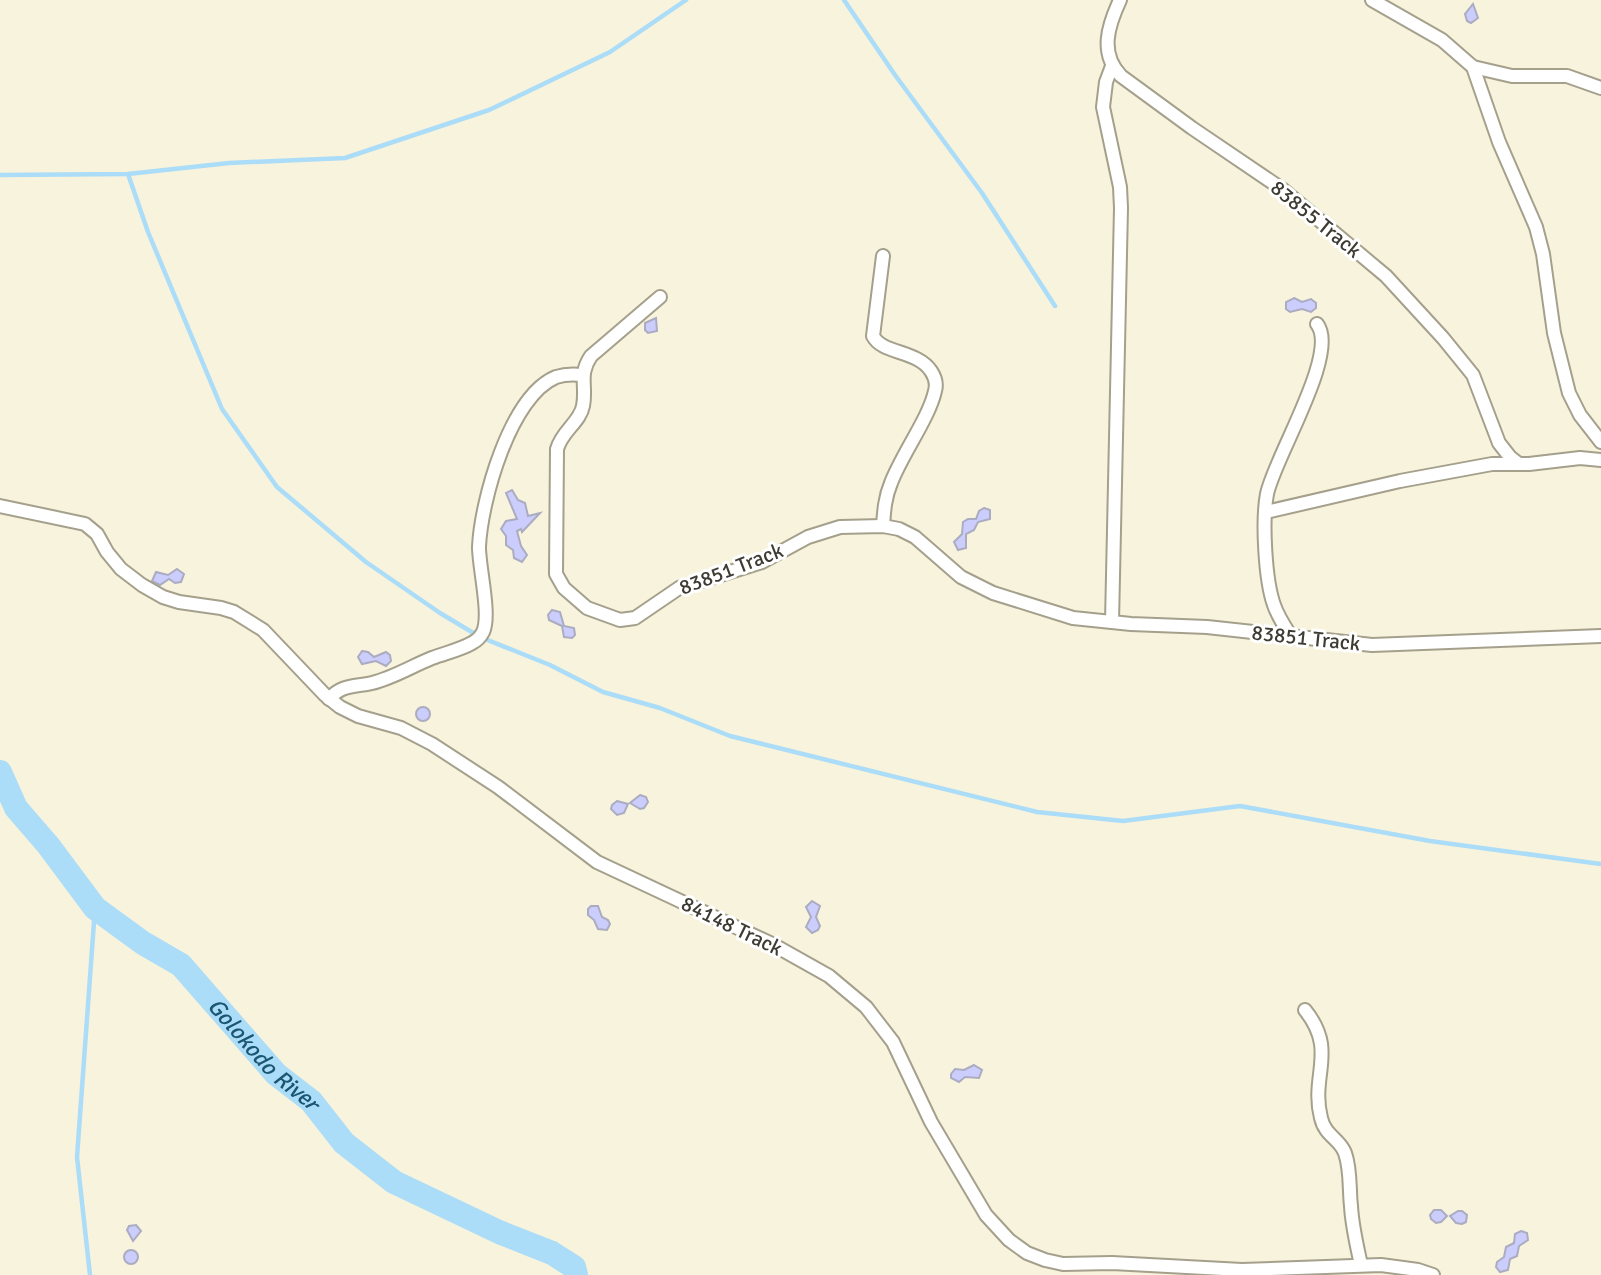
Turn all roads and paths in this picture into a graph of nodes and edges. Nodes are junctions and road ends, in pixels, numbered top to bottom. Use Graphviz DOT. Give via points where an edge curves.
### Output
graph roads {
  1 [pos="1120,0"];
  2 [pos="1372,0"];
  3 [pos="1112,66"];
  4 [pos="1473,66"];
  5 [pos="1601,88"];
  6 [pos="883,256"];
  7 [pos="660,297"];
  8 [pos="1317,324"];
  9 [pos="583,375"];
  10 [pos="1601,442"];
  11 [pos="1601,460"];
  12 [pos="1519,464"];
  13 [pos="0,506"];
  14 [pos="1266,512"];
  15 [pos="883,526"];
  16 [pos="1112,622"];
  17 [pos="1601,636"];
  18 [pos="1292,638"];
  19 [pos="329,699"];
  20 [pos="1304,1010"];
  21 [pos="1361,1265"];
  22 [pos="1433,1275"];
  1 -- 3 [label="street" via="1107,37"];
  2 -- 4 [label="street" via="1441,40"];
  3 -- 12 [label="street, 83855 Track" via="1282,189 1397,287 1473,375 1499,443"];
  3 -- 16 [label="street" via="1103,107 1121,208"];
  4 -- 5 [label="street" via="1512,76 1567,76"];
  4 -- 10 [label="street" via="1536,227 1569,393"];
  6 -- 15 [label="street" via="873,336 923,362 936,386 890,484"];
  7 -- 9 [label="street" via="591,356"];
  8 -- 14 [label="street" via="1324,336 1320,356 1270,482"];
  9 -- 15 [label="street, 83851 Track" via="583,405 557,449 555,557 556,574 564,588 587,608 620,620 635,618 680,588 762,562 808,537 840,527"];
  9 -- 19 [label="street" via="556,377 546,383 509,431 480,544 485,623 480,637 396,675 343,687"];
  11 -- 12 [label="street"];
  12 -- 14 [label="street" via="1437,474"];
  13 -- 19 [label="street, 84148 Track" via="85,524 121,569 142,585 179,602 234,612 263,630"];
  14 -- 18 [label="street" via="1270,593"];
  15 -- 16 [label="street, 83851 Track" via="915,537 961,577 993,593 1073,618"];
  16 -- 18 [label="street, 83851 Track"];
  17 -- 18 [label="street, 83851 Track" via="1373,645"];
  19 -- 21 [label="street, 84148 Track" via="358,716 401,728 432,744 597,862 772,944 844,987 893,1042 931,1122 986,1215 1027,1253 1063,1264 1242,1270"];
  20 -- 21 [label="street" via="1321,1040 1321,1119 1326,1132 1344,1150"];
  21 -- 22 [label="street, 84148 Track"];
}
